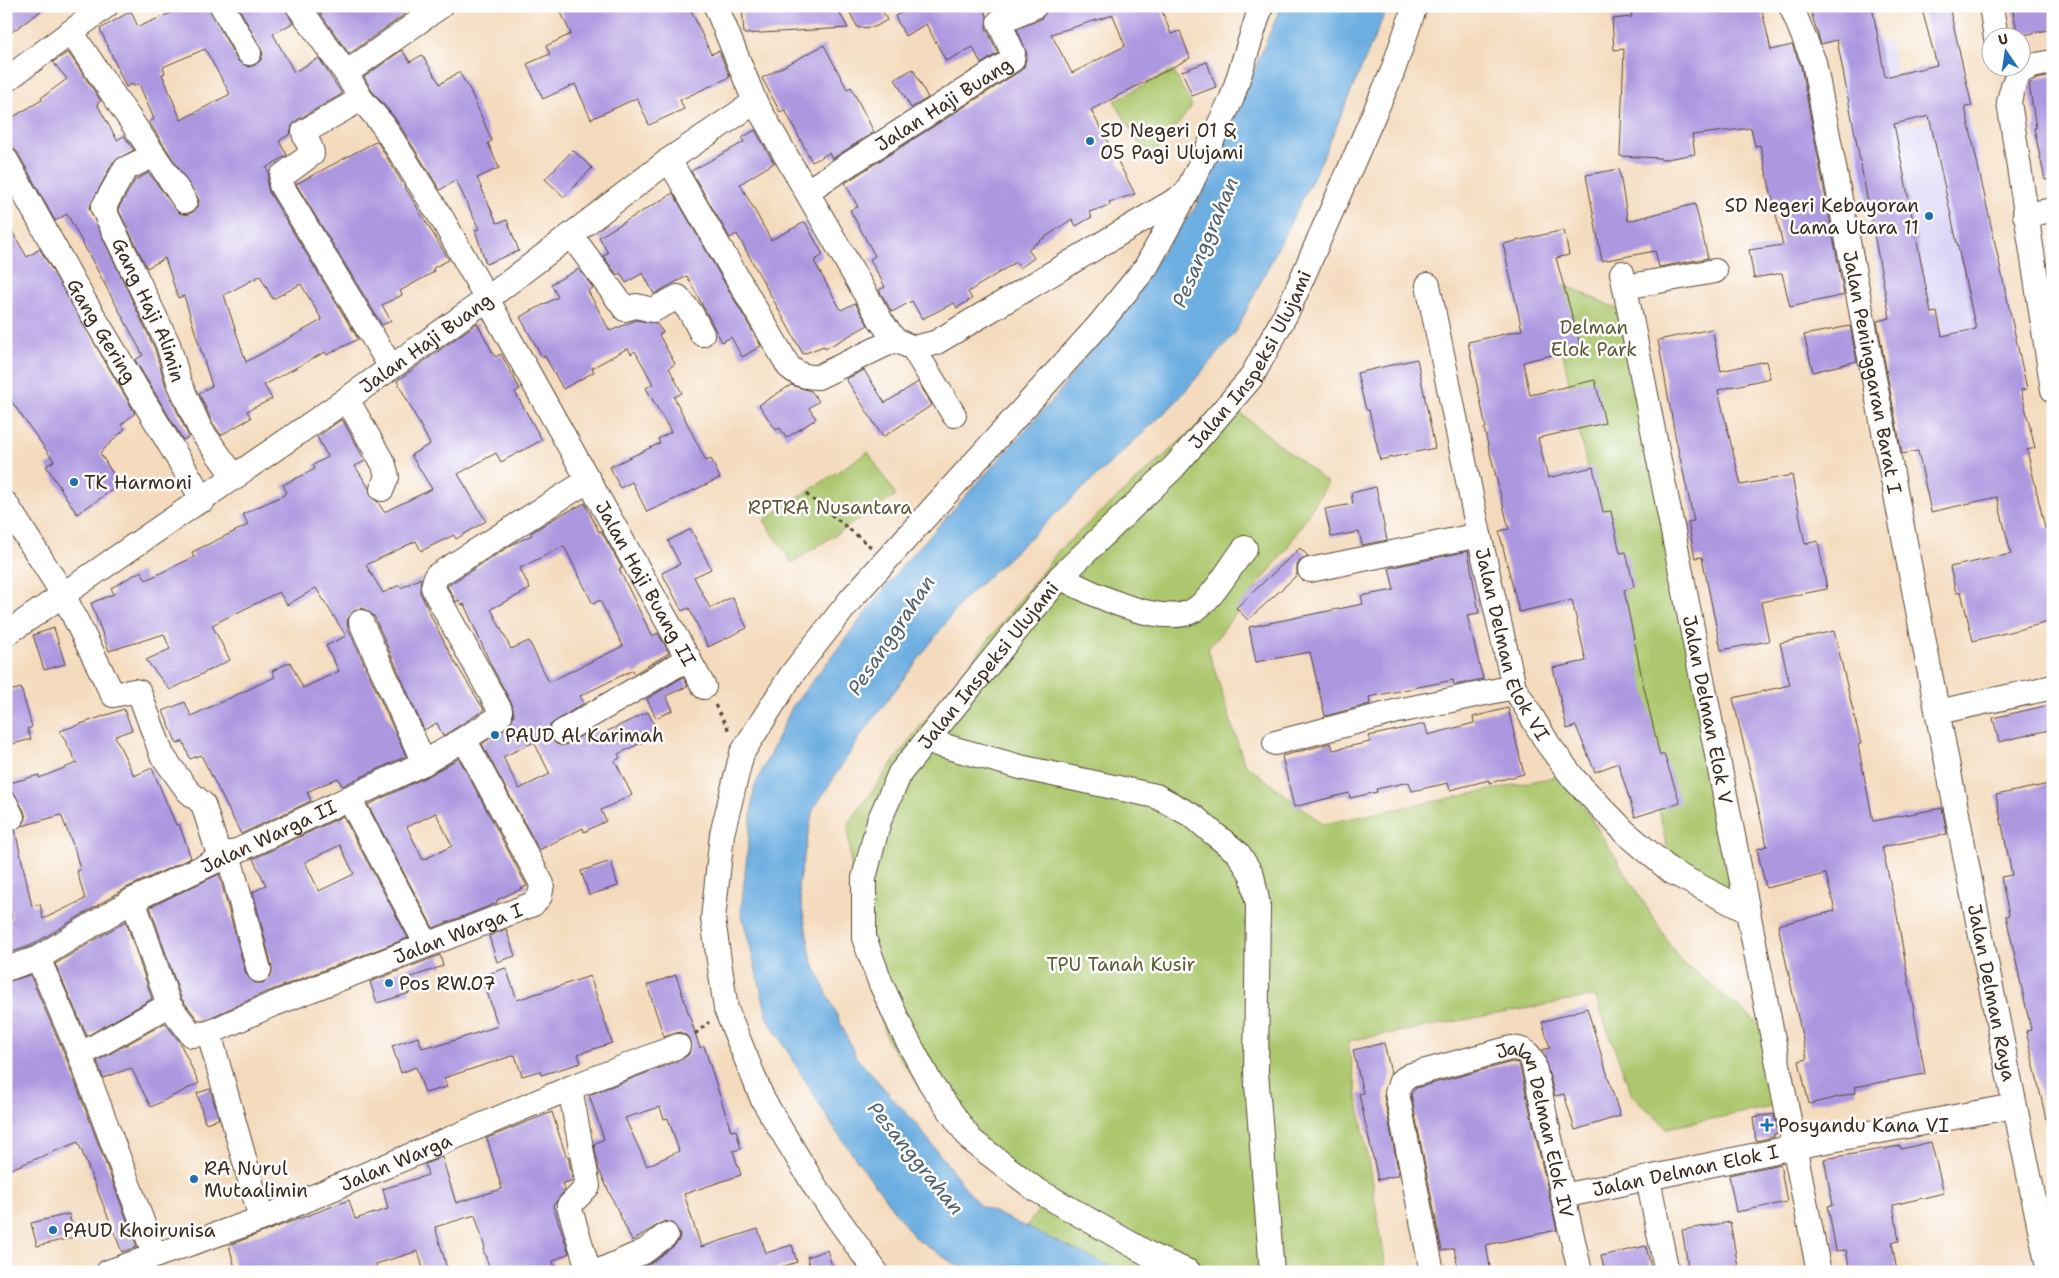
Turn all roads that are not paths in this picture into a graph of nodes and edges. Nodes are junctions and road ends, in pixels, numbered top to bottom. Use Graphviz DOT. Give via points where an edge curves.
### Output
graph roads {
  1 [pos="106,6"];
  2 [pos="222,6"];
  3 [pos="298,6"];
  4 [pos="441,6"];
  5 [pos="716,6"];
  6 [pos="1035,6"];
  7 [pos="1261,6"];
  8 [pos="1415,6"];
  9 [pos="1791,6"];
  10 [pos="1991,6"];
  11 [pos="1994,28"];
  12 [pos="71,32"];
  13 [pos="249,53"];
  14 [pos="2053,62"];
  15 [pos="346,73"];
  16 [pos="6,80"];
  17 [pos="2008,86"];
  18 [pos="361,100"];
  19 [pos="755,102"];
  20 [pos="154,155"];
  21 [pos="6,160"];
  22 [pos="669,160"];
  23 [pos="806,191"];
  24 [pos="1186,194"];
  25 [pos="185,201"];
  26 [pos="2053,210"];
  27 [pos="2025,215"];
  28 [pos="571,235"];
  29 [pos="1715,271"];
  30 [pos="1428,285"];
  31 [pos="487,299"];
  32 [pos="702,334"];
  33 [pos="904,344"];
  34 [pos="2050,355"];
  35 [pos="390,367"];
  36 [pos="2053,390"];
  37 [pos="347,399"];
  38 [pos="954,415"];
  39 [pos="235,478"];
  40 [pos="590,480"];
  41 [pos="382,489"];
  42 [pos="203,500"];
  43 [pos="6,504"];
  44 [pos="1479,535"];
  45 [pos="1245,548"];
  46 [pos="1310,570"];
  47 [pos="1060,578"];
  48 [pos="63,594"];
  49 [pos="361,622"];
  50 [pos="6,634"];
  51 [pos="689,658"];
  52 [pos="704,687"];
  53 [pos="1514,687"];
  54 [pos="2053,687"];
  55 [pos="1938,712"];
  56 [pos="500,715"];
  57 [pos="562,732"];
  58 [pos="464,739"];
  59 [pos="926,741"];
  60 [pos="1275,743"];
  61 [pos="424,763"];
  62 [pos="349,798"];
  63 [pos="224,856"];
  64 [pos="133,900"];
  65 [pos="1747,911"];
  66 [pos="427,945"];
  67 [pos="38,958"];
  68 [pos="6,969"];
  69 [pos="259,970"];
  70 [pos="169,1005"];
  71 [pos="200,1034"];
  72 [pos="678,1046"];
  73 [pos="80,1055"];
  74 [pos="570,1088"];
  75 [pos="2014,1106"];
  76 [pos="1794,1147"];
  77 [pos="1648,1179"];
  78 [pos="1563,1196"];
  79 [pos="261,1219"];
  80 [pos="666,1235"];
  81 [pos="155,1256"];
  82 [pos="108,1272"];
  83 [pos="589,1272"];
  84 [pos="597,1272"];
  85 [pos="876,1272"];
  86 [pos="1189,1272"];
  87 [pos="1272,1272"];
  88 [pos="1432,1272"];
  89 [pos="1580,1272"];
  90 [pos="1668,1272"];
  91 [pos="1819,1272"];
  92 [pos="2049,1272"];
  1 -- 12 [label="street"];
  2 -- 13 [label="street"];
  3 -- 15 [label="street, Jalan Haji Buang II"];
  4 -- 15 [label="street"];
  5 -- 19 [label="street"];
  6 -- 23 [label="street, Jalan Haji Buang" via="999,22 1013,54 1012,60"];
  7 -- 24 [label="street" via="1232,98"];
  8 -- 47 [label="street, Jalan Inspeksi Ulujami" via="1392,73 1320,238 1290,306 1251,378 1174,467"];
  9 -- 55 [label="street, Jalan Peninggaran Barat I" via="1814,62"];
  10 -- 11 [label="street"];
  12 -- 16 [label="street"];
  12 -- 20 [label="street"];
  14 -- 17 [label="street" via="2027,66"];
  15 -- 18 [label="street, Jalan Haji Buang II"];
  17 -- 27 [label="street"];
  18 -- 31 [label="street, Jalan Haji Buang II" via="383,126 434,206"];
  18 -- 35 [label="street" via="304,132 312,154 282,176 281,185"];
  19 -- 22 [label="street, Jalan Haji Buang"];
  19 -- 23 [label="street"];
  20 -- 25 [label="street"];
  20 -- 39 [label="street, Gang Haji Alimin" via="125,168 102,208 164,335 178,382 200,429"];
  21 -- 42 [label="street, Gang Gering" via="83,299"];
  22 -- 28 [label="street, Jalan Haji Buang"];
  22 -- 33 [label="street" via="789,367 796,373 805,378 818,377"];
  23 -- 33 [label="street" via="882,321"];
  24 -- 33 [label="street" via="935,343"];
  24 -- 85 [label="street" via="1146,267 1098,326 851,599 792,674 742,753 722,834 713,919 726,1009 763,1100 816,1188"];
  26 -- 27 [label="street"];
  27 -- 34 [label="street"];
  28 -- 31 [label="street, Jalan Haji Buang"];
  28 -- 32 [label="street" via="625,309 636,306 653,310 678,297 691,312"];
  29 -- 65 [label="street, Jalan Delman Elok V" via="1623,280"];
  30 -- 44 [label="street, Jalan Delman Elok VI"];
  31 -- 35 [label="street, Jalan Haji Buang"];
  31 -- 40 [label="street, Jalan Haji Buang II"];
  33 -- 38 [label="street"];
  34 -- 36 [label="street"];
  35 -- 37 [label="street, Jalan Haji Buang"];
  37 -- 39 [label="street, Jalan Haji Buang"];
  37 -- 41 [label="street" via="384,465 387,477"];
  39 -- 42 [label="street, Jalan Haji Buang"];
  40 -- 51 [label="street, Jalan Haji Buang II"];
  40 -- 56 [label="street, Jalan Haji Buang II" via="434,580 435,592"];
  42 -- 48 [label="street, Jalan Haji Buang"];
  43 -- 48 [label="street"];
  44 -- 46 [label="street"];
  44 -- 53 [label="street, Jalan Delman Elok VI"];
  45 -- 47 [label="street" via="1206,600 1194,611 1179,615 1165,616 1104,600"];
  47 -- 59 [label="street, Jalan Inspeksi Ulujami"];
  48 -- 50 [label="street, Jalan Haji Buang"];
  48 -- 63 [label="street" via="113,695 139,692 162,756 188,791 203,804"];
  49 -- 61 [label="street"];
  51 -- 52 [label="street, Jalan Haji Buang II"];
  51 -- 57 [label="street"];
  53 -- 60 [label="street" via="1398,711"];
  53 -- 65 [label="street, Jalan Delman Elok VI" via="1548,744 1574,779 1626,833 1672,872"];
  54 -- 55 [label="street"];
  55 -- 75 [label="street, Jalan Delman Raya"];
  56 -- 58 [label="street, Jalan Warga II"];
  58 -- 61 [label="street, Jalan Warga II"];
  58 -- 66 [label="street, Jalan Warga I" via="542,884 540,896 533,904"];
  59 -- 86 [label="street, Jalan Inspeksi Ulujami" via="900,773 878,821 864,878 864,938 904,1034 930,1084 971,1140 1034,1190 1152,1256"];
  59 -- 87 [label="street" via="1024,768 1156,796 1192,816 1238,853 1252,875 1258,905 1256,1072"];
  61 -- 62 [label="street, Jalan Warga II"];
  62 -- 63 [label="street, Jalan Warga II"];
  62 -- 66 [label="street"];
  63 -- 64 [label="street, Jalan Warga II"];
  63 -- 69 [label="street"];
  64 -- 67 [label="street, Jalan Warga II"];
  64 -- 70 [label="street"];
  65 -- 76 [label="street, Jalan Delman Elok V"];
  66 -- 71 [label="street, Jalan Warga I"];
  67 -- 68 [label="street, Jalan Warga II"];
  67 -- 73 [label="street"];
  70 -- 71 [label="street"];
  70 -- 73 [label="street"];
  71 -- 79 [label="street"];
  72 -- 74 [label="street, Jalan Warga"];
  73 -- 81 [label="street"];
  74 -- 79 [label="street, Jalan Warga"];
  74 -- 83 [label="street" via="588,1186 569,1206"];
  75 -- 76 [label="street, Jalan Delman Elok I"];
  75 -- 92 [label="street, Jalan Delman Raya"];
  76 -- 77 [label="street, Jalan Delman Elok I"];
  76 -- 91 [label="street, Jalan Delman Elok V"];
  77 -- 78 [label="street, Jalan Delman Elok I"];
  77 -- 90 [label="street"];
  78 -- 88 [label="street, Jalan Delman Elok IV" via="1533,1062 1523,1049 1511,1048 1411,1075 1401,1081 1397,1106"];
  78 -- 89 [label="street, Jalan Delman Elok IV"];
  79 -- 81 [label="street, Jalan Warga"];
  80 -- 84 [label="street" via="645,1251"];
  81 -- 82 [label="street, Jalan Warga"];
}
